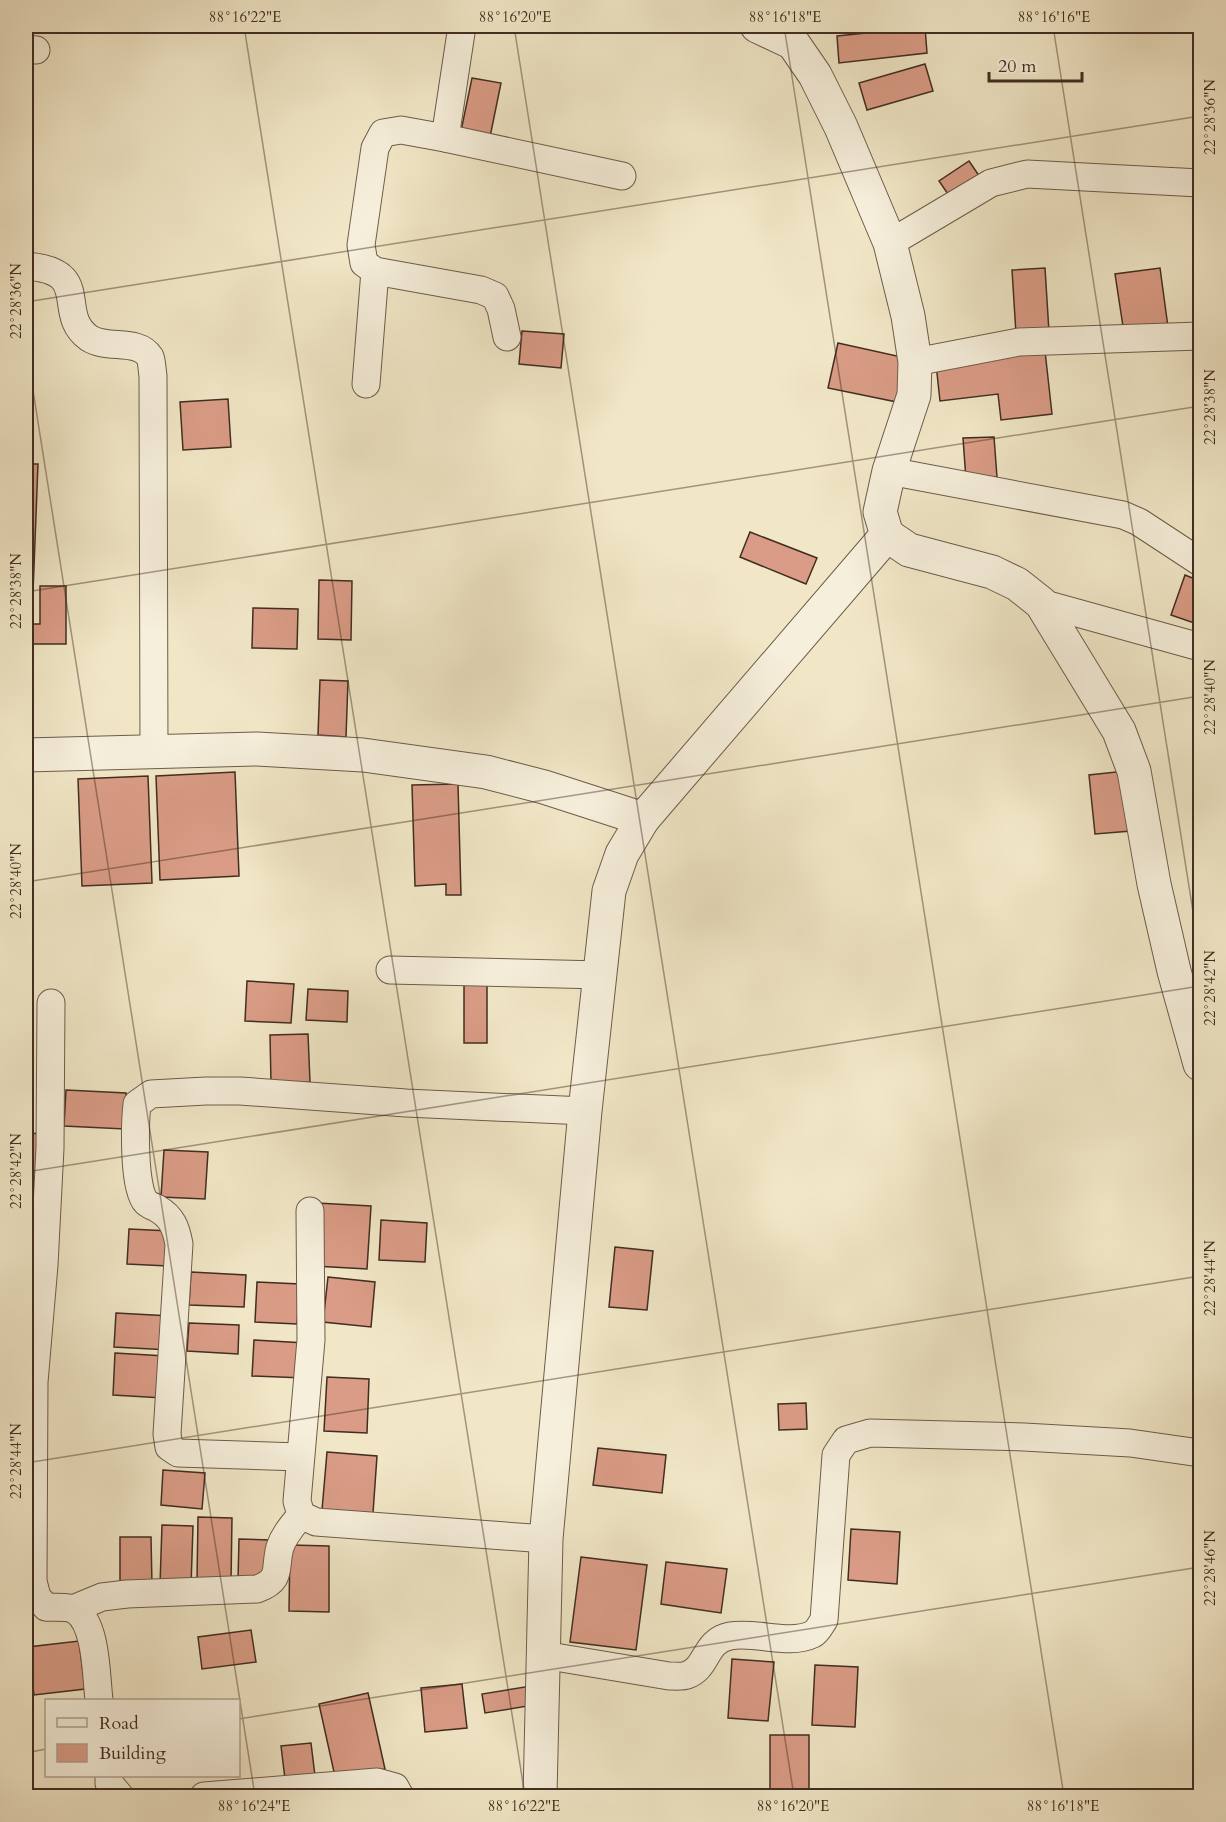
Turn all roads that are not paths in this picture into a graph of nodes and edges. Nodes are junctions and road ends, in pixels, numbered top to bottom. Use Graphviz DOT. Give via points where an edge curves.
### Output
graph roads {
  1 [pos="462,26"];
  2 [pos="758,26"];
  3 [pos="796,34"];
  4 [pos="446,138"];
  5 [pos="622,176"];
  6 [pos="1200,183"];
  7 [pos="890,243"];
  8 [pos="26,266"];
  9 [pos="375,271"];
  10 [pos="1200,336"];
  11 [pos="507,337"];
  12 [pos="915,362"];
  13 [pos="366,384"];
  14 [pos="889,471"];
  15 [pos="887,535"];
  16 [pos="1200,562"];
  17 [pos="1041,603"];
  18 [pos="1200,647"];
  19 [pos="154,751"];
  20 [pos="26,755"];
  21 [pos="643,819"];
  22 [pos="390,970"];
  23 [pos="601,975"];
  24 [pos="51,1003"];
  25 [pos="1200,1064"];
  26 [pos="585,1111"];
  27 [pos="310,1211"];
  28 [pos="1200,1453"];
  29 [pos="300,1457"];
  30 [pos="301,1515"];
  31 [pos="546,1539"];
  32 [pos="73,1609"];
  33 [pos="36,1610"];
  34 [pos="543,1655"];
  35 [pos="99,1699"];
  36 [pos="109,1777"];
  37 [pos="120,1797"];
  38 [pos="204,1797"];
  39 [pos="400,1797"];
  40 [pos="540,1797"];
  1 -- 4 [label="street"];
  2 -- 3 [label="street"];
  3 -- 7 [label="street"];
  4 -- 5 [label="street"];
  4 -- 9 [label="street" via="400,130 383,133 375,148 361,245 364,263"];
  6 -- 7 [label="street" via="1027,174 991,183"];
  7 -- 12 [label="street" via="909,316"];
  8 -- 19 [label="street" via="60,274 69,290 76,322 88,338 102,344 139,347 150,358"];
  9 -- 11 [label="street" via="481,290 495,296"];
  9 -- 13 [label="street"];
  10 -- 12 [label="street" via="1019,342"];
  12 -- 14 [label="street" via="914,395"];
  14 -- 15 [label="street" via="880,512"];
  14 -- 16 [label="street" via="1123,515"];
  15 -- 17 [label="street" via="909,550 992,572 1017,584"];
  15 -- 21 [label="street"];
  17 -- 18 [label="street"];
  17 -- 25 [label="street" via="1119,731 1134,771 1159,906"];
  19 -- 20 [label="street"];
  19 -- 21 [label="street" via="269,749 363,755 452,767 544,787"];
  21 -- 23 [label="street" via="622,854 609,891"];
  22 -- 23 [label="street"];
  23 -- 26 [label="street"];
  24 -- 33 [label="street" via="50,1148 34,1382"];
  26 -- 29 [label="street" via="240,1091 151,1094 137,1104 138,1187 146,1202 176,1226 179,1244 169,1447 178,1453"];
  26 -- 31 [label="street"];
  27 -- 29 [label="street" via="311,1340"];
  28 -- 34 [label="street" via="1130,1443 1024,1437 870,1433 846,1440 836,1455 824,1620 815,1633 796,1639 739,1634 721,1638 708,1650 699,1668 686,1676"];
  29 -- 30 [label="street" via="297,1501"];
  30 -- 31 [label="street" via="316,1522"];
  30 -- 32 [label="street" via="285,1535 275,1577 269,1585 257,1589 102,1597"];
  31 -- 34 [label="street"];
  32 -- 33 [label="street"];
  32 -- 35 [label="street" via="86,1620 90,1632"];
  34 -- 40 [label="street"];
  36 -- 37 [label="street"];
  38 -- 39 [label="street" via="377,1782 395,1787"];
}
